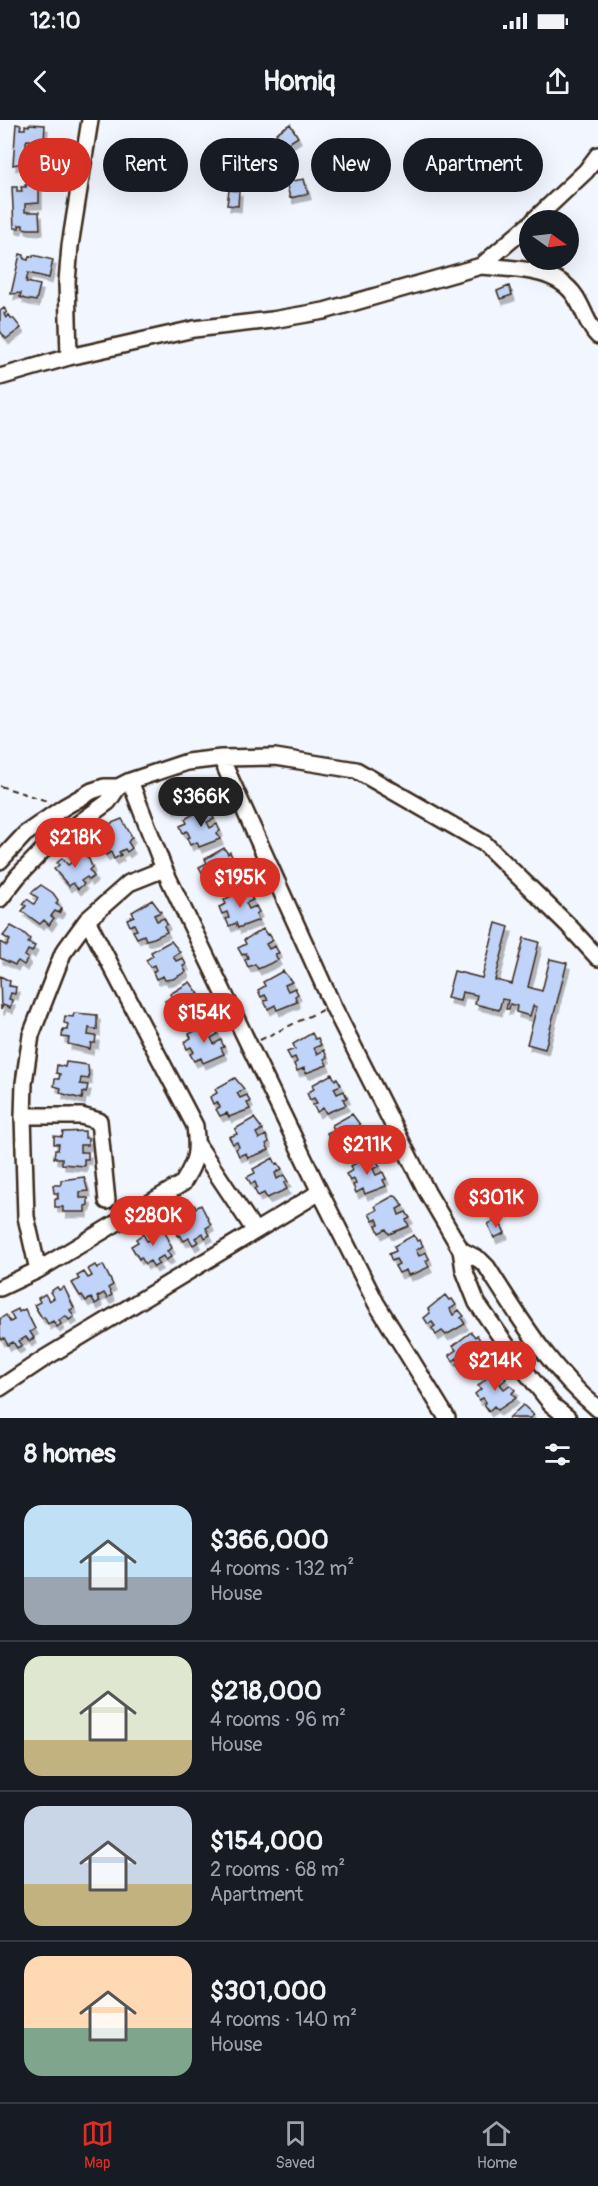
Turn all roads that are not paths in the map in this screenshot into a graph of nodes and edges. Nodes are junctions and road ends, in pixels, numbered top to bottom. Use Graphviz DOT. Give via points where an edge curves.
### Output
graph roads {
  1 [pos="90,120"];
  2 [pos="598,155"];
  3 [pos="545,210"];
  4 [pos="519,233"];
  5 [pos="480,267"];
  6 [pos="598,336"];
  7 [pos="69,357"];
  8 [pos="0,377"];
  9 [pos="221,758"];
  10 [pos="124,784"];
  11 [pos="0,861"];
  12 [pos="164,868"];
  13 [pos="0,899"];
  14 [pos="87,920"];
  15 [pos="598,958"];
  16 [pos="23,1116"];
  17 [pos="197,1144"];
  18 [pos="320,1192"];
  19 [pos="107,1201"];
  20 [pos="255,1231"];
  21 [pos="461,1250"];
  22 [pos="38,1270"];
  23 [pos="0,1288"];
  24 [pos="0,1389"];
  25 [pos="598,1409"];
  26 [pos="444,1417"];
  27 [pos="568,1418"];
  1 -- 7 [label="street" via="70,246"];
  2 -- 3 [label="street"];
  4 -- 5 [label="street"];
  5 -- 6 [label="street" via="543,274 557,280 575,296"];
  5 -- 7 [label="street" via="324,311 194,329"];
  7 -- 8 [label="street"];
  9 -- 10 [label="street" via="187,762"];
  9 -- 15 [label="street" via="275,756 356,770 485,844"];
  9 -- 21 [label="street" via="333,1006 427,1192"];
  10 -- 11 [label="street" via="92,791 64,807 25,834"];
  10 -- 12 [label="street"];
  10 -- 13 [label="street" via="108,802 45,848"];
  12 -- 14 [label="street" via="129,883"];
  12 -- 18 [label="street"];
  14 -- 16 [label="street" via="63,953 31,1035"];
  14 -- 17 [label="street" via="195,1126"];
  16 -- 19 [label="street" via="81,1116 99,1121"];
  16 -- 22 [label="street" via="26,1217"];
  17 -- 20 [label="street"];
  17 -- 22 [label="street" via="195,1162 183,1183"];
  18 -- 20 [label="street"];
  18 -- 26 [label="street" via="376,1303"];
  20 -- 24 [label="street"];
  21 -- 25 [label="street" via="487,1267 537,1345"];
  21 -- 27 [label="street" via="477,1303 552,1405"];
  22 -- 23 [label="street"];
}
